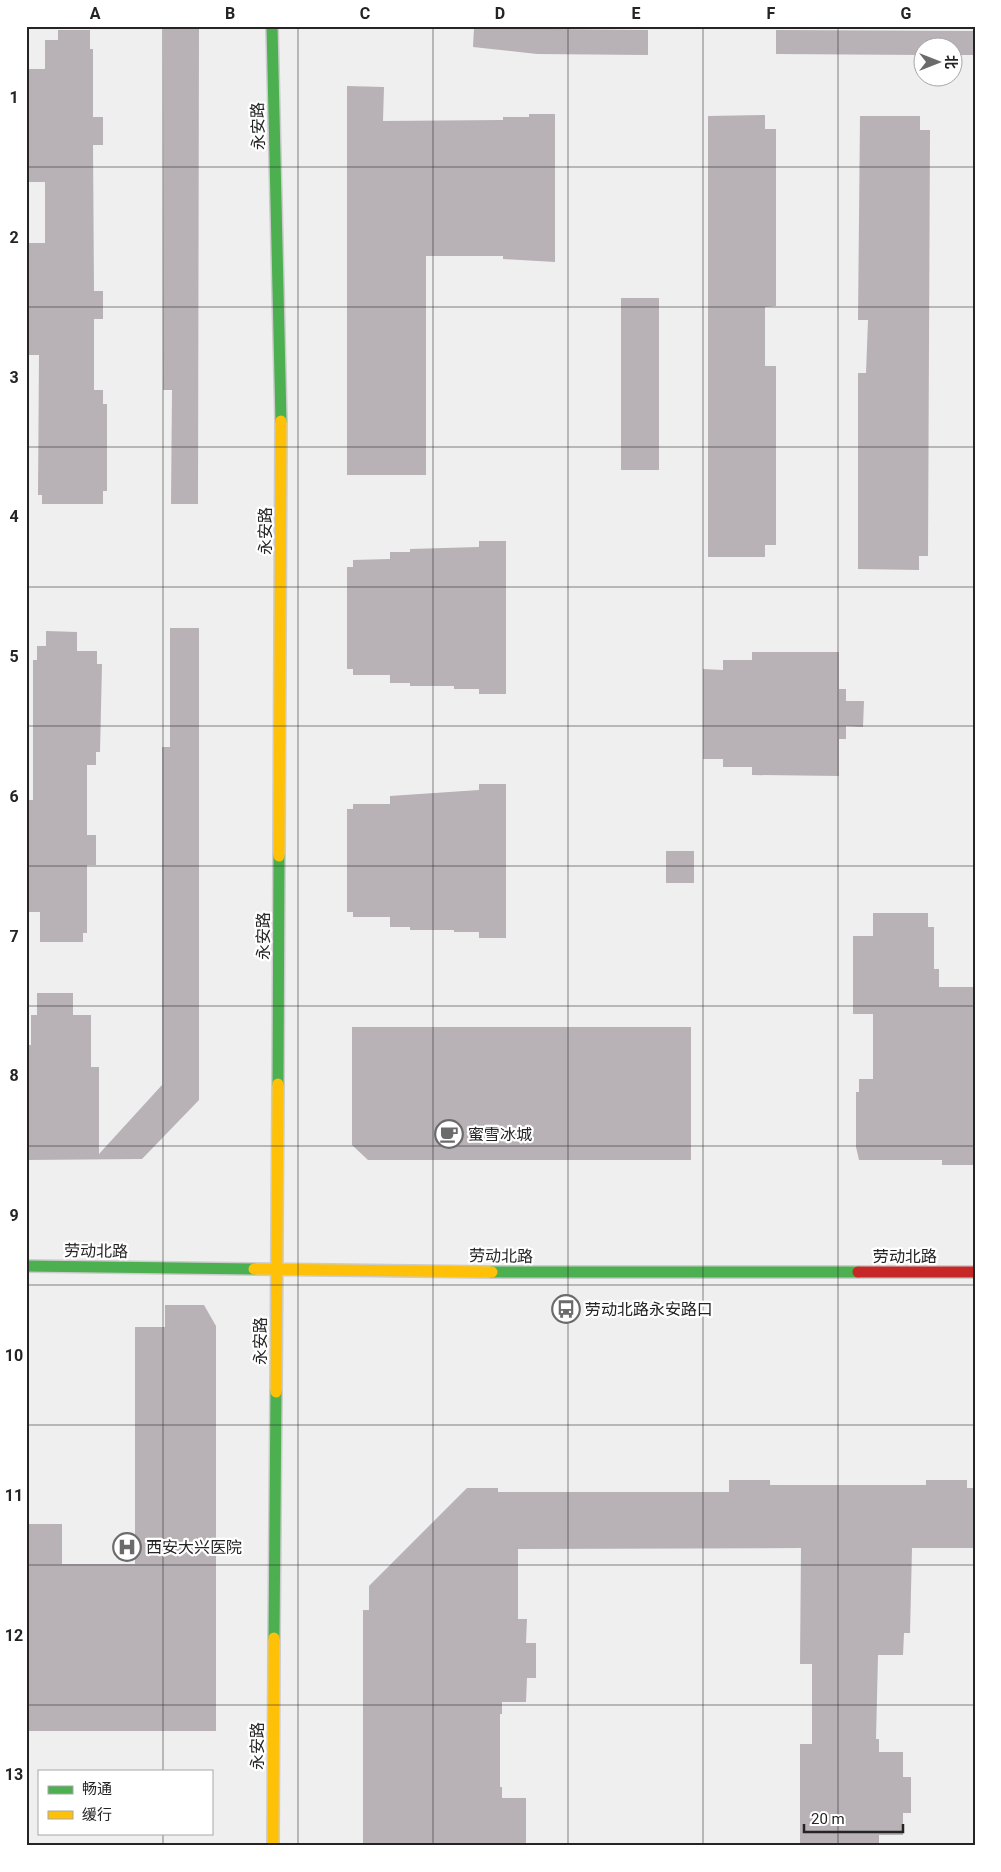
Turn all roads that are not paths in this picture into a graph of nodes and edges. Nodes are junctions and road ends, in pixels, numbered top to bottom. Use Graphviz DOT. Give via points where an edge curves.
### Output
graph roads {
  1 [pos="272,26"];
  2 [pos="26,1266"];
  3 [pos="277,1269"];
  4 [pos="975,1272"];
  5 [pos="273,1846"];
  1 -- 3 [label="street, 永安路" via="282,454"];
  2 -- 3 [label="street, 劳动北路"];
  3 -- 4 [label="street, 劳动北路"];
  3 -- 5 [label="street, 永安路"];
}
